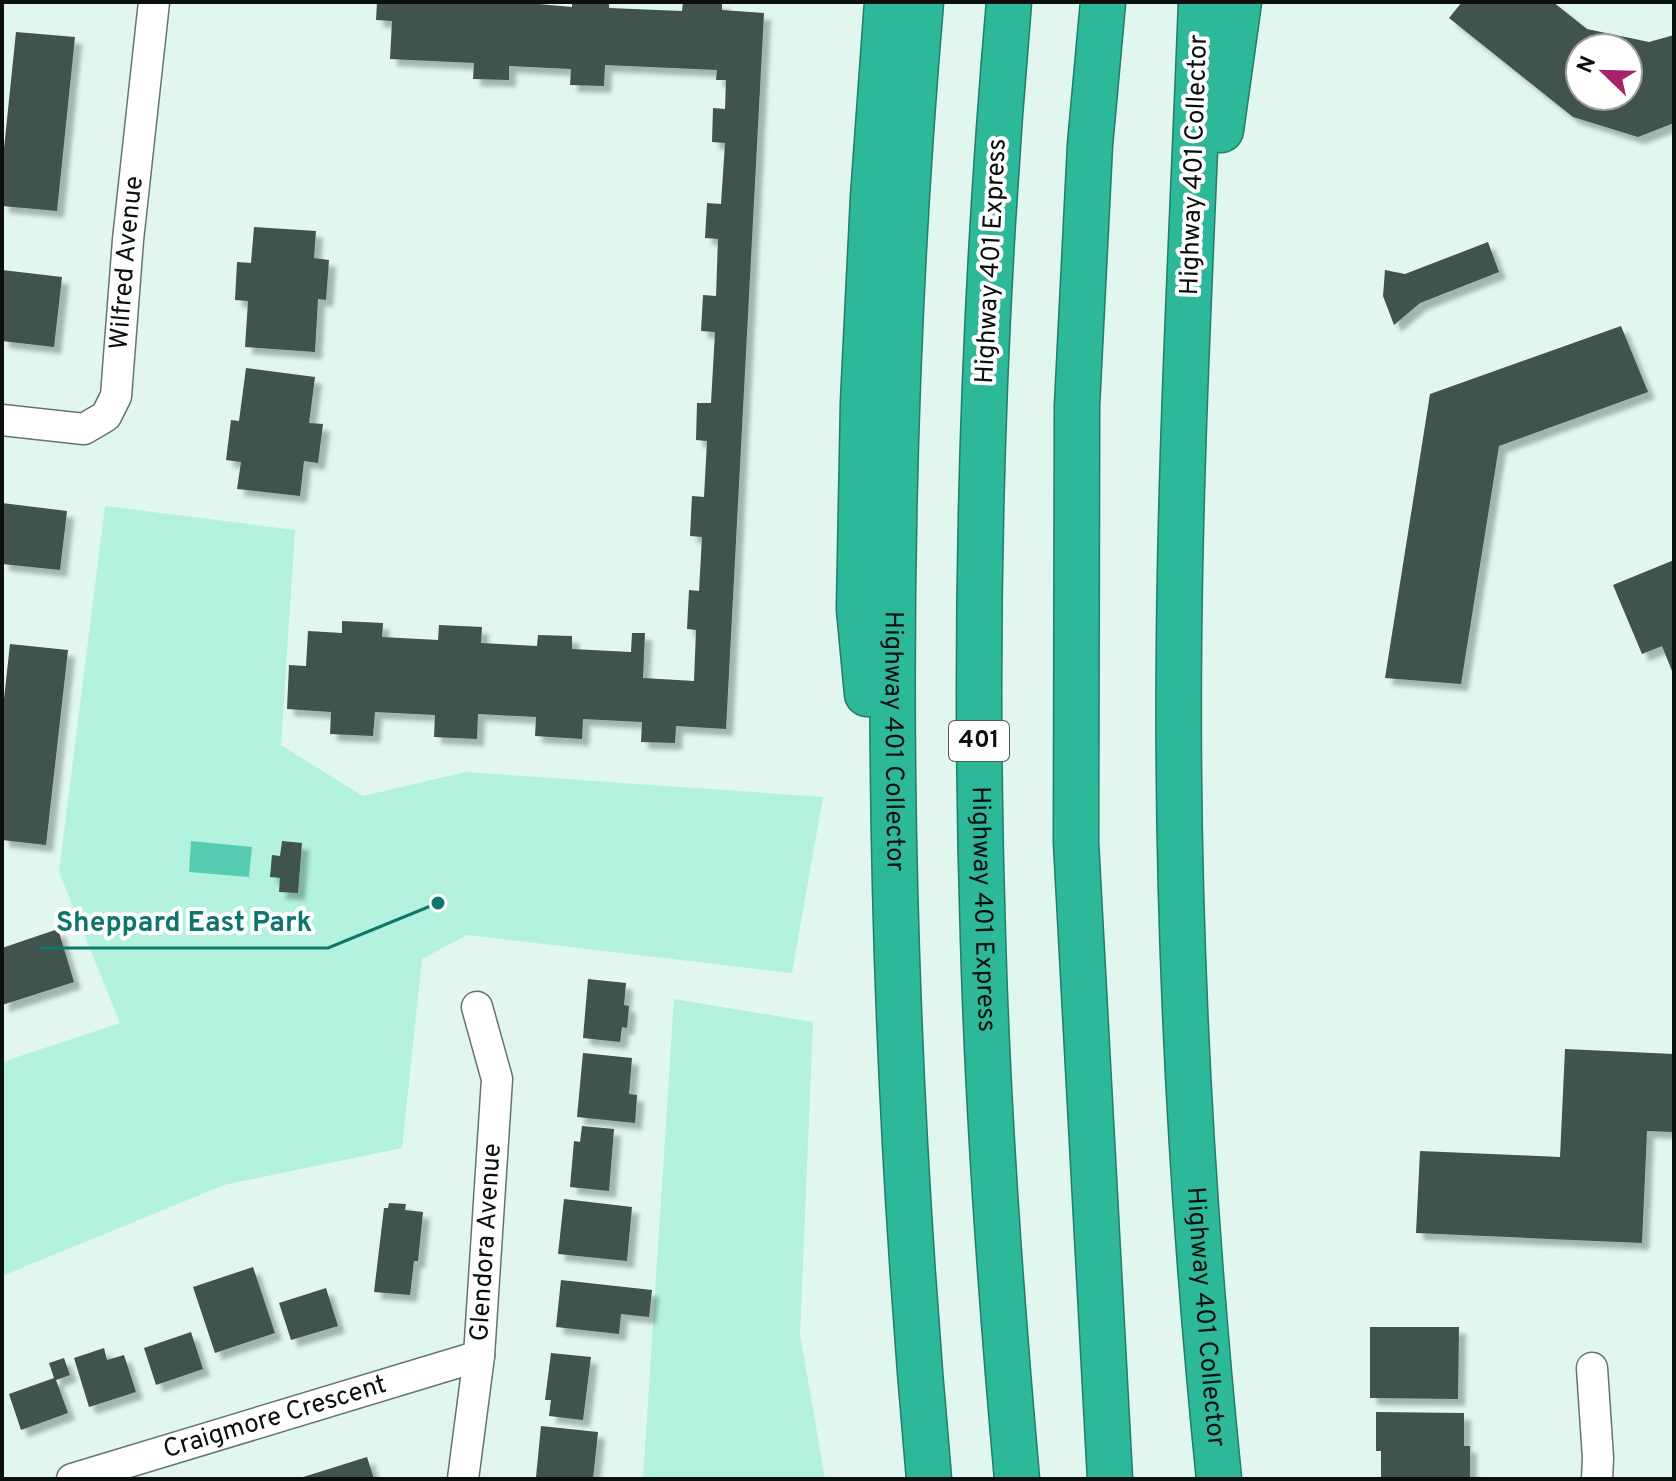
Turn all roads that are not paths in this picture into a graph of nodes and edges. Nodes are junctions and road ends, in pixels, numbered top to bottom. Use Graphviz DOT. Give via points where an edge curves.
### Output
graph roads {
  1 [pos="154,2"];
  2 [pos="887,2"];
  3 [pos="921,2"];
  4 [pos="1009,2"];
  5 [pos="1103,2"];
  6 [pos="1201,2"];
  7 [pos="1239,2"];
  8 [pos="1187,374"];
  9 [pos="2,420"];
  10 [pos="898,1004"];
  11 [pos="477,1007"];
  12 [pos="479,1356"];
  13 [pos="1592,1368"];
  14 [pos="72,1479"];
  15 [pos="463,1479"];
  16 [pos="929,1479"];
  17 [pos="1017,1479"];
  18 [pos="1110,1479"];
  19 [pos="1219,1479"];
  20 [pos="1597,1479"];
  1 -- 9 [label="street, Wilfred Avenue" via="116,396 106,416 84,429"];
  2 -- 10 [label="highway" via="866,329 859,609"];
  3 -- 10 [label="highway, Highway 401 Collector" via="896,421 893,790"];
  4 -- 17 [label="highway, Highway 401 Express / 401" via="985,374 979,718 992,1145"];
  5 -- 18 [label="highway" via="1077,406 1076,842"];
  6 -- 8 [label="highway, Highway 401 Collector"];
  7 -- 8 [label="highway"];
  8 -- 19 [label="highway, Highway 401 Collector" via="1180,804 1190,1113"];
  10 -- 16 [label="highway, Highway 401 Collector" via="909,1239"];
  11 -- 12 [label="street, Glendora Avenue" via="497,1079"];
  12 -- 14 [label="street, Craigmore Crescent"];
  12 -- 15 [label="street, Glendora Avenue"];
  13 -- 20 [label="street"];
}
